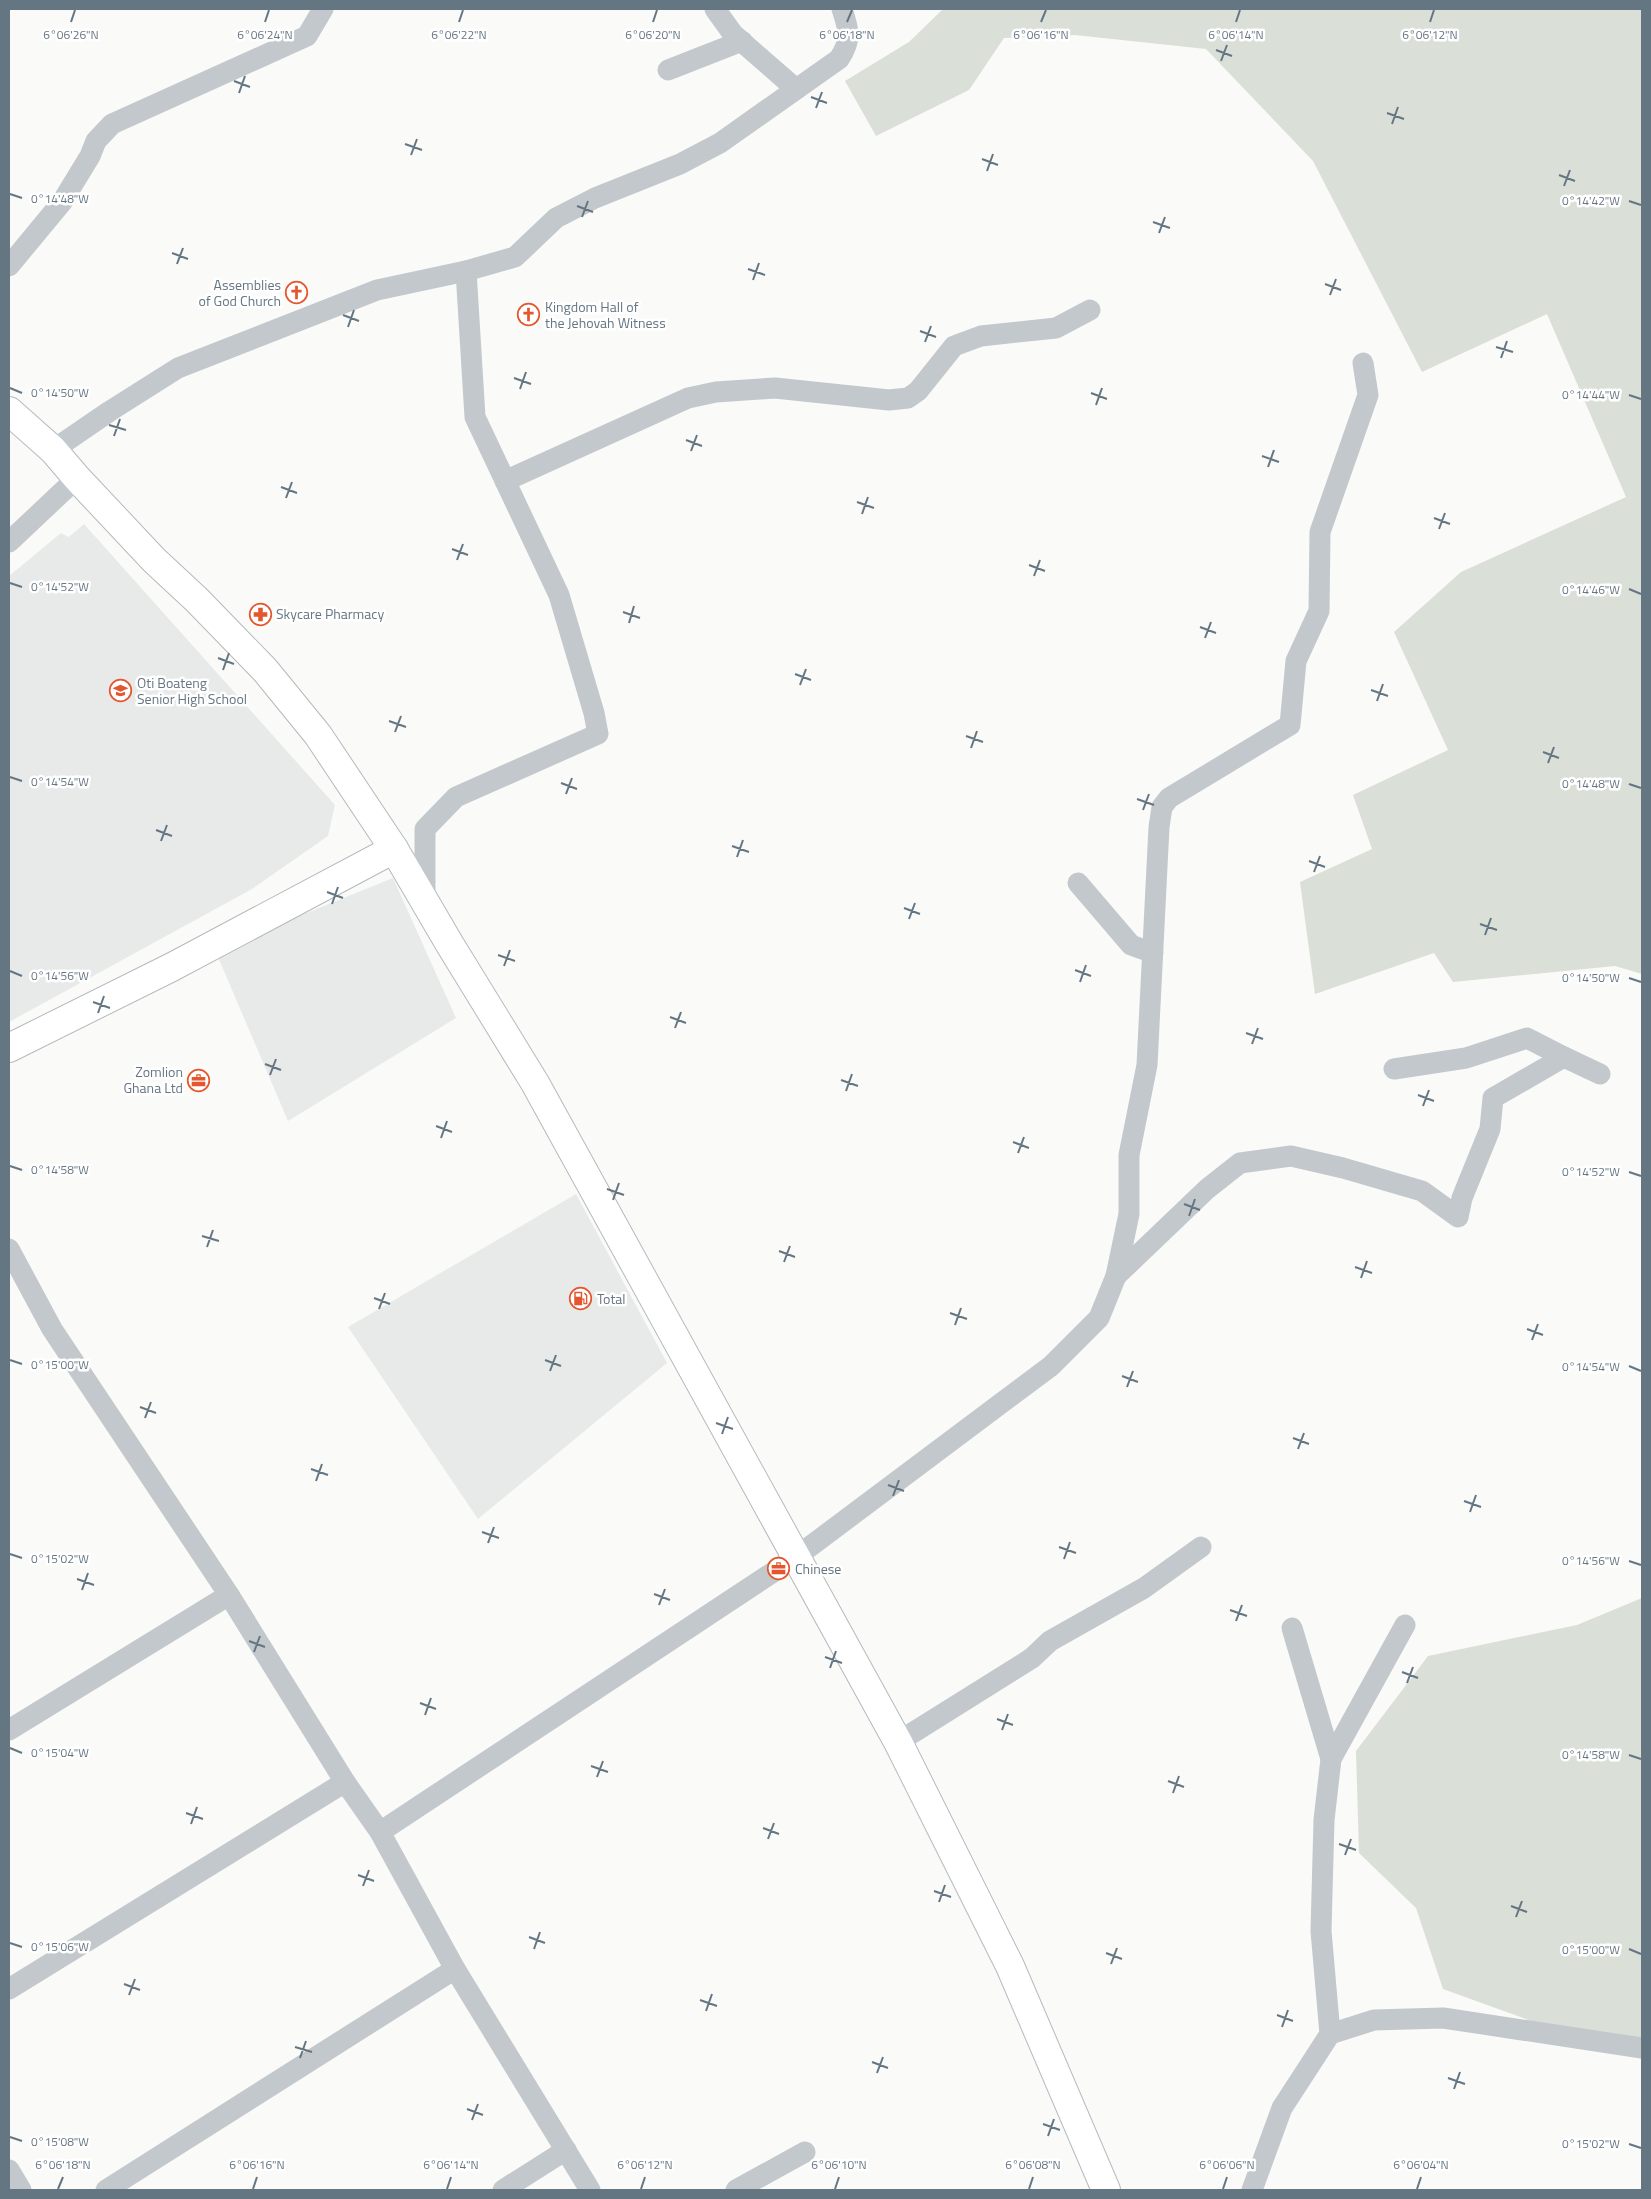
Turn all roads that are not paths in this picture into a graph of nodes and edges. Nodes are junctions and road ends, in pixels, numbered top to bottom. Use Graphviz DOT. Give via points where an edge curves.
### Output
graph roads {
  1 [pos="322,9"];
  2 [pos="715,9"];
  3 [pos="842,9"];
  4 [pos="742,41"];
  5 [pos="668,70"];
  6 [pos="796,89"];
  7 [pos="9,266"];
  8 [pos="466,271"];
  9 [pos="1090,310"];
  10 [pos="1364,363"];
  11 [pos="9,411"];
  12 [pos="53,450"];
  13 [pos="77,478"];
  14 [pos="505,481"];
  15 [pos="9,542"];
  16 [pos="394,849"];
  17 [pos="1078,883"];
  18 [pos="425,899"];
  19 [pos="1153,953"];
  20 [pos="9,1048"];
  21 [pos="1564,1057"];
  22 [pos="1394,1070"];
  23 [pos="1600,1074"];
  24 [pos="9,1250"];
  25 [pos="1116,1276"];
  26 [pos="1201,1547"];
  27 [pos="796,1557"];
  28 [pos="230,1595"];
  29 [pos="1405,1624"];
  30 [pos="1292,1628"];
  31 [pos="9,1730"];
  32 [pos="898,1742"];
  33 [pos="1332,1759"];
  34 [pos="345,1782"];
  35 [pos="380,1832"];
  36 [pos="455,1968"];
  37 [pos="9,1988"];
  38 [pos="1330,2034"];
  39 [pos="1642,2048"];
  40 [pos="566,2150"];
  41 [pos="805,2152"];
  42 [pos="106,2190"];
  43 [pos="503,2190"];
  44 [pos="590,2190"];
  45 [pos="736,2190"];
  46 [pos="1106,2190"];
  47 [pos="1252,2190"];
  1 -- 7 [label="street" via="307,36 112,124 96,141 62,202"];
  2 -- 4 [label="street"];
  3 -- 6 [label="street" via="849,29 848,47 839,59"];
  4 -- 5 [label="street"];
  4 -- 6 [label="street"];
  6 -- 8 [label="street" via="720,143 556,218 515,257"];
  8 -- 12 [label="street" via="377,290 178,368"];
  8 -- 14 [label="street" via="475,417"];
  9 -- 14 [label="street" via="1056,328 981,336 954,346 918,391 908,398 889,400 775,388 716,392 688,398"];
  10 -- 19 [label="street" via="1368,395 1320,532 1319,611 1296,661 1290,725 1169,798 1162,807"];
  11 -- 12 [label="main road"];
  12 -- 13 [label="main road"];
  13 -- 15 [label="street"];
  13 -- 16 [label="main road" via="265,670 318,735"];
  14 -- 18 [label="street" via="559,596 598,734 456,797 425,829"];
  16 -- 18 [label="main road"];
  16 -- 20 [label="main road" via="172,967"];
  17 -- 19 [label="street" via="1131,945"];
  18 -- 27 [label="main road" via="539,1091"];
  19 -- 25 [label="street" via="1147,1065 1129,1155 1129,1214"];
  21 -- 22 [label="street" via="1527,1038 1466,1058"];
  21 -- 23 [label="street"];
  21 -- 25 [label="street" via="1493,1098 1490,1129 1462,1198 1458,1217 1422,1191 1344,1168 1291,1156 1240,1163"];
  24 -- 28 [label="street" via="52,1329"];
  25 -- 27 [label="street" via="1099,1318 1052,1366"];
  26 -- 32 [label="street" via="1144,1588 1050,1641 1032,1658"];
  27 -- 32 [label="main road"];
  27 -- 35 [label="street"];
  28 -- 31 [label="street"];
  28 -- 34 [label="street"];
  29 -- 33 [label="street"];
  30 -- 33 [label="street"];
  32 -- 46 [label="main road" via="1010,1966"];
  33 -- 38 [label="street" via="1324,1820 1321,1931"];
  34 -- 35 [label="street"];
  34 -- 37 [label="street"];
  35 -- 36 [label="street"];
  36 -- 40 [label="street"];
  36 -- 42 [label="street"];
  38 -- 39 [label="street" via="1374,2020 1443,2018"];
  38 -- 47 [label="street" via="1282,2108"];
  40 -- 43 [label="street"];
  40 -- 44 [label="street"];
  41 -- 45 [label="street"];
}
